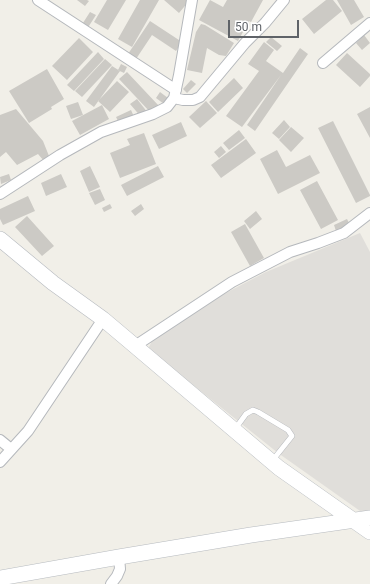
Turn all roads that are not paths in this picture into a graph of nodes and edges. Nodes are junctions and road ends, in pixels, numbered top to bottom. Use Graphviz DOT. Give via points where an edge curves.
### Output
graph roads {
  1 [pos="38,0"];
  2 [pos="192,0"];
  3 [pos="284,0"];
  4 [pos="370,23"];
  5 [pos="323,63"];
  6 [pos="175,94"];
  7 [pos="0,194"];
  8 [pos="370,213"];
  9 [pos="0,239"];
  10 [pos="102,320"];
  11 [pos="135,346"];
  12 [pos="234,430"];
  13 [pos="0,440"];
  14 [pos="12,449"];
  15 [pos="0,462"];
  16 [pos="272,462"];
  17 [pos="370,518"];
  18 [pos="354,521"];
  19 [pos="370,532"];
  20 [pos="119,557"];
  21 [pos="0,578"];
  22 [pos="111,584"];
  1 -- 6 [label="street"];
  2 -- 6 [label="street"];
  3 -- 6 [label="street" via="200,97 183,100"];
  4 -- 5 [label="street"];
  6 -- 7 [label="street" via="167,107 101,132"];
  8 -- 11 [label="street" via="344,233 290,252 232,282"];
  9 -- 10 [label="street"];
  10 -- 11 [label="street"];
  10 -- 14 [label="street" via="28,431"];
  11 -- 12 [label="street"];
  12 -- 16 [label="street"];
  12 -- 16 [label="lane" via="246,414 253,410 288,430 292,436"];
  13 -- 14 [label="street"];
  14 -- 15 [label="street"];
  16 -- 18 [label="street"];
  17 -- 18 [label="street"];
  18 -- 19 [label="street"];
  18 -- 20 [label="street"];
  20 -- 21 [label="street"];
  20 -- 22 [label="street" via="120,569"];
}
